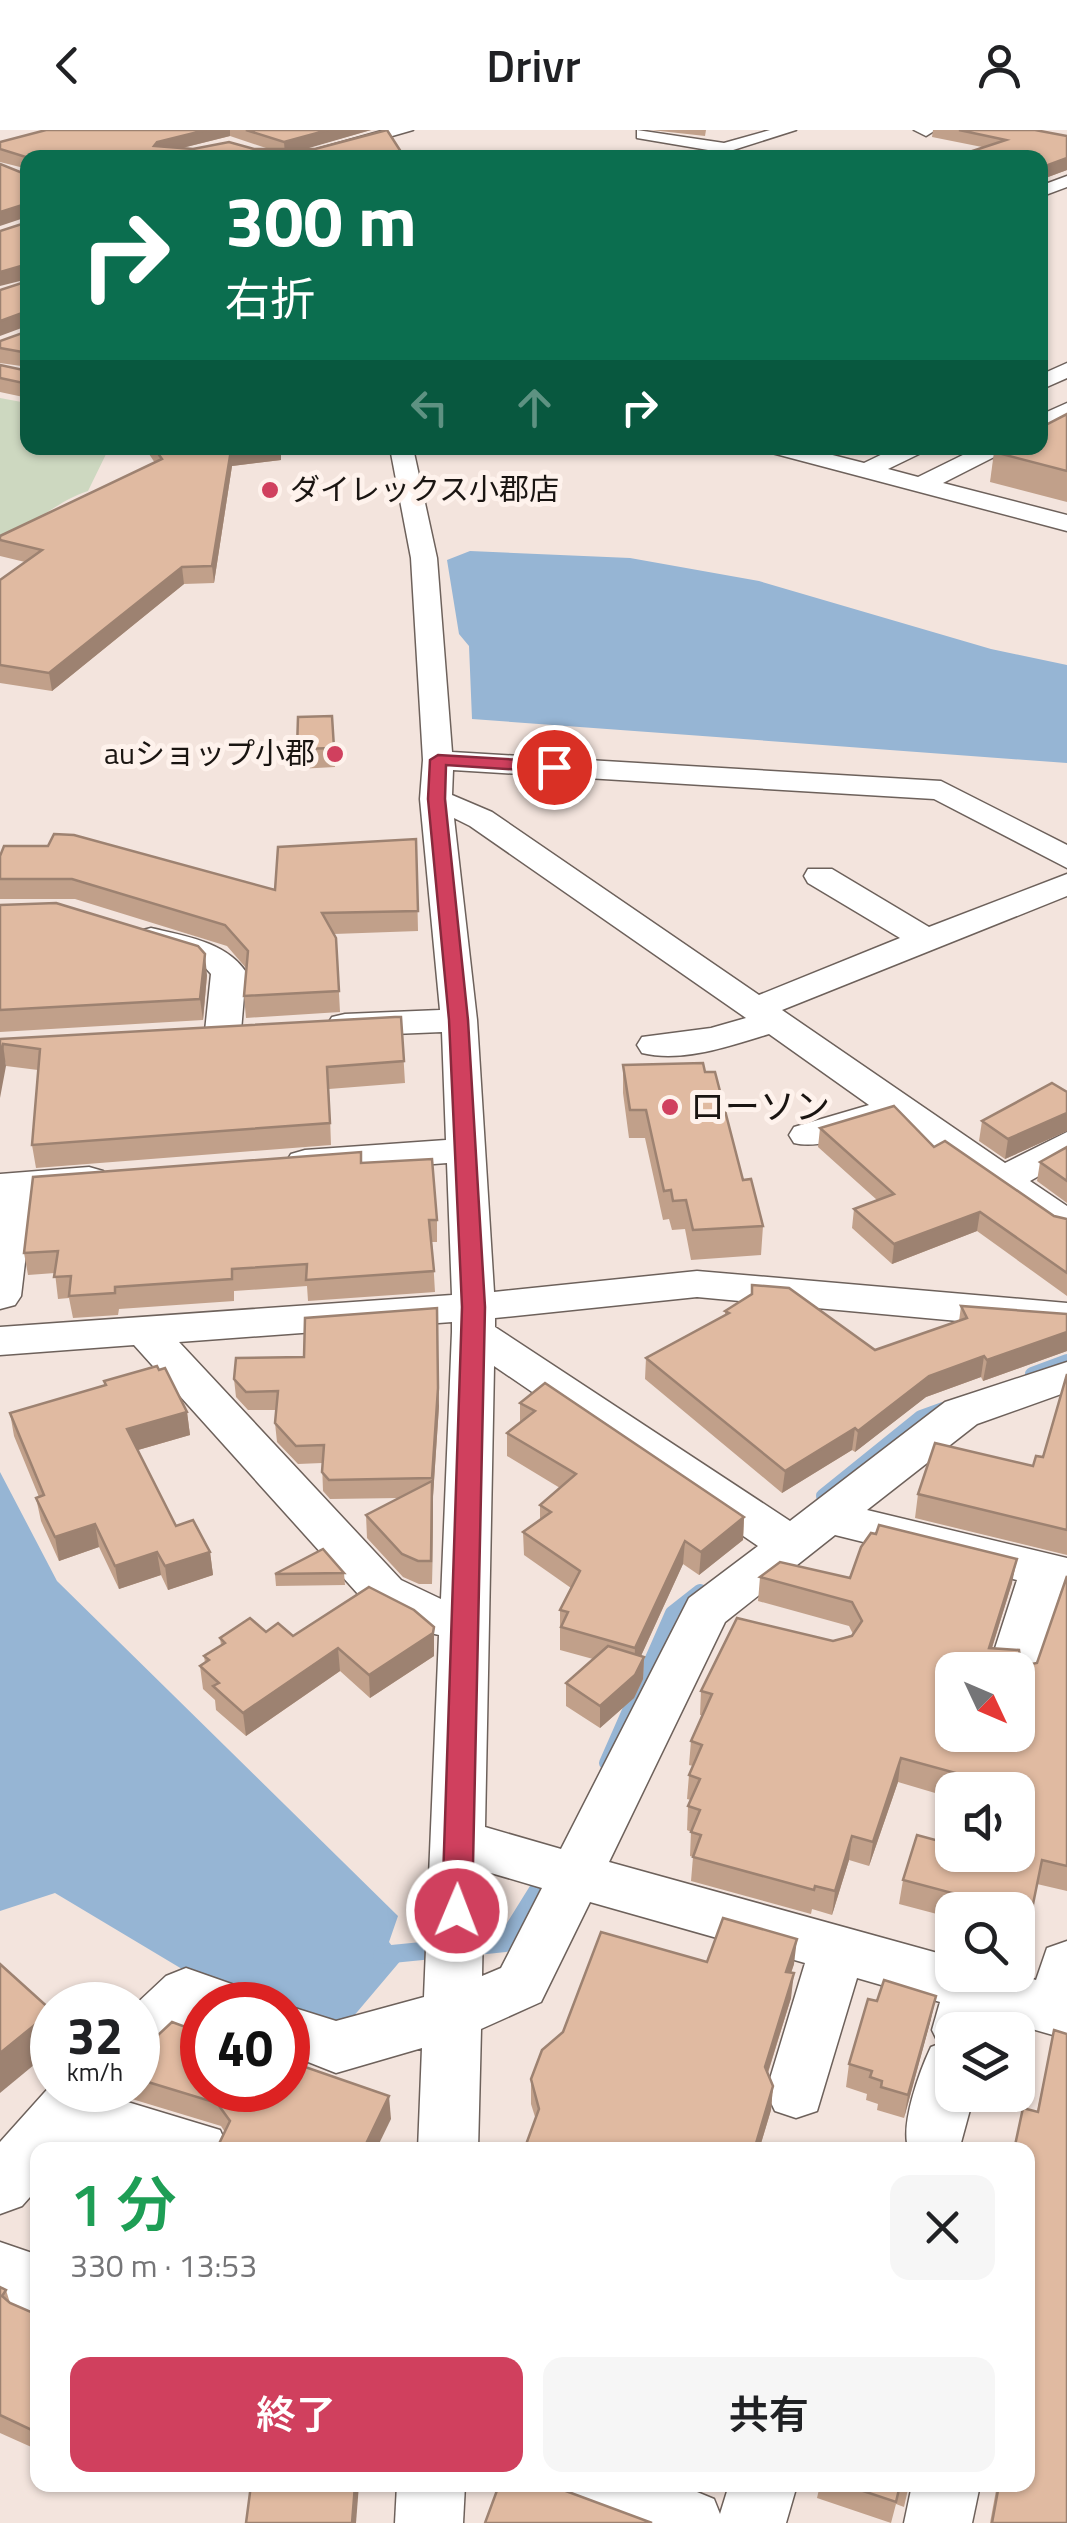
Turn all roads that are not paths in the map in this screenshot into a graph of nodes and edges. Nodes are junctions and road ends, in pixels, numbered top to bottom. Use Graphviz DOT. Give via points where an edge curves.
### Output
graph roads {
  1 [pos="406,130"];
  2 [pos="788,130"];
  3 [pos="643,134"];
  4 [pos="326,150"];
  5 [pos="712,150"];
  6 [pos="727,150"];
  7 [pos="402,455"];
  8 [pos="808,455"];
  9 [pos="898,455"];
  10 [pos="980,455"];
  11 [pos="867,470"];
  12 [pos="921,484"];
  13 [pos="1067,524"];
  14 [pos="437,779"];
  15 [pos="1067,858"];
  16 [pos="820,876"];
  17 [pos="1067,884"];
  18 [pos="119,928"];
  19 [pos="927,940"];
  20 [pos="763,1016"];
  21 [pos="458,1020"];
  22 [pos="302,1028"];
  23 [pos="262,1029"];
  24 [pos="224,1031"];
  25 [pos="186,1034"];
  26 [pos="655,1045"];
  27 [pos="898,1108"];
  28 [pos="808,1135"];
  29 [pos="1067,1144"];
  30 [pos="465,1150"];
  31 [pos="270,1165"];
  32 [pos="132,1176"];
  33 [pos="1003,1180"];
  34 [pos="8,1186"];
  35 [pos="1067,1224"];
  36 [pos="0,1296"];
  37 [pos="1067,1318"];
  38 [pos="473,1320"];
  39 [pos="144,1330"];
  40 [pos="0,1341"];
  41 [pos="1067,1376"];
  42 [pos="809,1531"];
  43 [pos="1055,1572"];
  44 [pos="706,1612"];
  45 [pos="465,1620"];
  46 [pos="759,1625"];
  47 [pos="1021,1652"];
  48 [pos="459,1842"];
  49 [pos="578,1874"];
  50 [pos="837,1949"];
  51 [pos="1064,1997"];
  52 [pos="180,1998"];
  53 [pos="967,2009"];
  54 [pos="454,2014"];
  55 [pos="160,2017"];
  56 [pos="310,2037"];
  57 [pos="796,2092"];
  58 [pos="64,2112"];
  59 [pos="85,2112"];
  60 [pos="940,2112"];
  61 [pos="934,2138"];
  62 [pos="38,2142"];
  63 [pos="171,2142"];
  64 [pos="448,2142"];
  65 [pos="30,2151"];
  66 [pos="0,2186"];
  67 [pos="0,2272"];
  68 [pos="30,2283"];
  69 [pos="431,2492"];
  70 [pos="607,2492"];
  71 [pos="760,2492"];
  72 [pos="945,2492"];
  73 [pos="429,2523"];
  74 [pos="690,2523"];
  75 [pos="752,2523"];
  76 [pos="938,2523"];
  1 -- 4 [label="street"];
  2 -- 6 [label="street"];
  3 -- 5 [label="street"];
  7 -- 14 [label="street" via="424,558"];
  8 -- 11 [label="street"];
  9 -- 11 [label="street"];
  10 -- 12 [label="street"];
  11 -- 12 [label="street"];
  12 -- 13 [label="street"];
  14 -- 15 [label="street" via="940,790"];
  14 -- 20 [label="street" via="482,819"];
  14 -- 21 [label="street"];
  16 -- 19 [label="street"];
  17 -- 19 [label="street"];
  18 -- 24 [label="street" via="214,957 229,972"];
  19 -- 20 [label="street"];
  20 -- 26 [label="street" via="714,1039"];
  20 -- 27 [label="street"];
  21 -- 22 [label="street"];
  21 -- 30 [label="street"];
  23 -- 24 [label="street"];
  24 -- 25 [label="street"];
  27 -- 28 [label="street"];
  27 -- 33 [label="street"];
  29 -- 33 [label="street"];
  30 -- 31 [label="street"];
  30 -- 38 [label="street"];
  32 -- 34 [label="street"];
  33 -- 35 [label="street"];
  34 -- 36 [label="street"];
  37 -- 38 [label="street" via="697,1284"];
  38 -- 39 [label="street"];
  38 -- 42 [label="street"];
  38 -- 45 [label="street"];
  39 -- 40 [label="street"];
  39 -- 45 [label="street" via="384,1592 430,1616"];
  41 -- 42 [label="street" via="960,1413"];
  42 -- 43 [label="street"];
  42 -- 44 [label="street"];
  43 -- 47 [label="street"];
  44 -- 46 [label="street"];
  44 -- 49 [label="street"];
  45 -- 48 [label="street"];
  48 -- 49 [label="street"];
  48 -- 54 [label="street"];
  49 -- 50 [label="street"];
  49 -- 54 [label="street" via="521,1985"];
  50 -- 53 [label="street"];
  50 -- 57 [label="street"];
  51 -- 53 [label="street"];
  52 -- 55 [label="street"];
  54 -- 56 [label="street" via="336,2047"];
  54 -- 64 [label="street"];
  58 -- 62 [label="street"];
  59 -- 63 [label="street"];
  60 -- 61 [label="street"];
  65 -- 66 [label="street"];
  67 -- 68 [label="street"];
  69 -- 73 [label="street"];
  70 -- 74 [label="street"];
  71 -- 75 [label="street"];
  72 -- 76 [label="street"];
}
